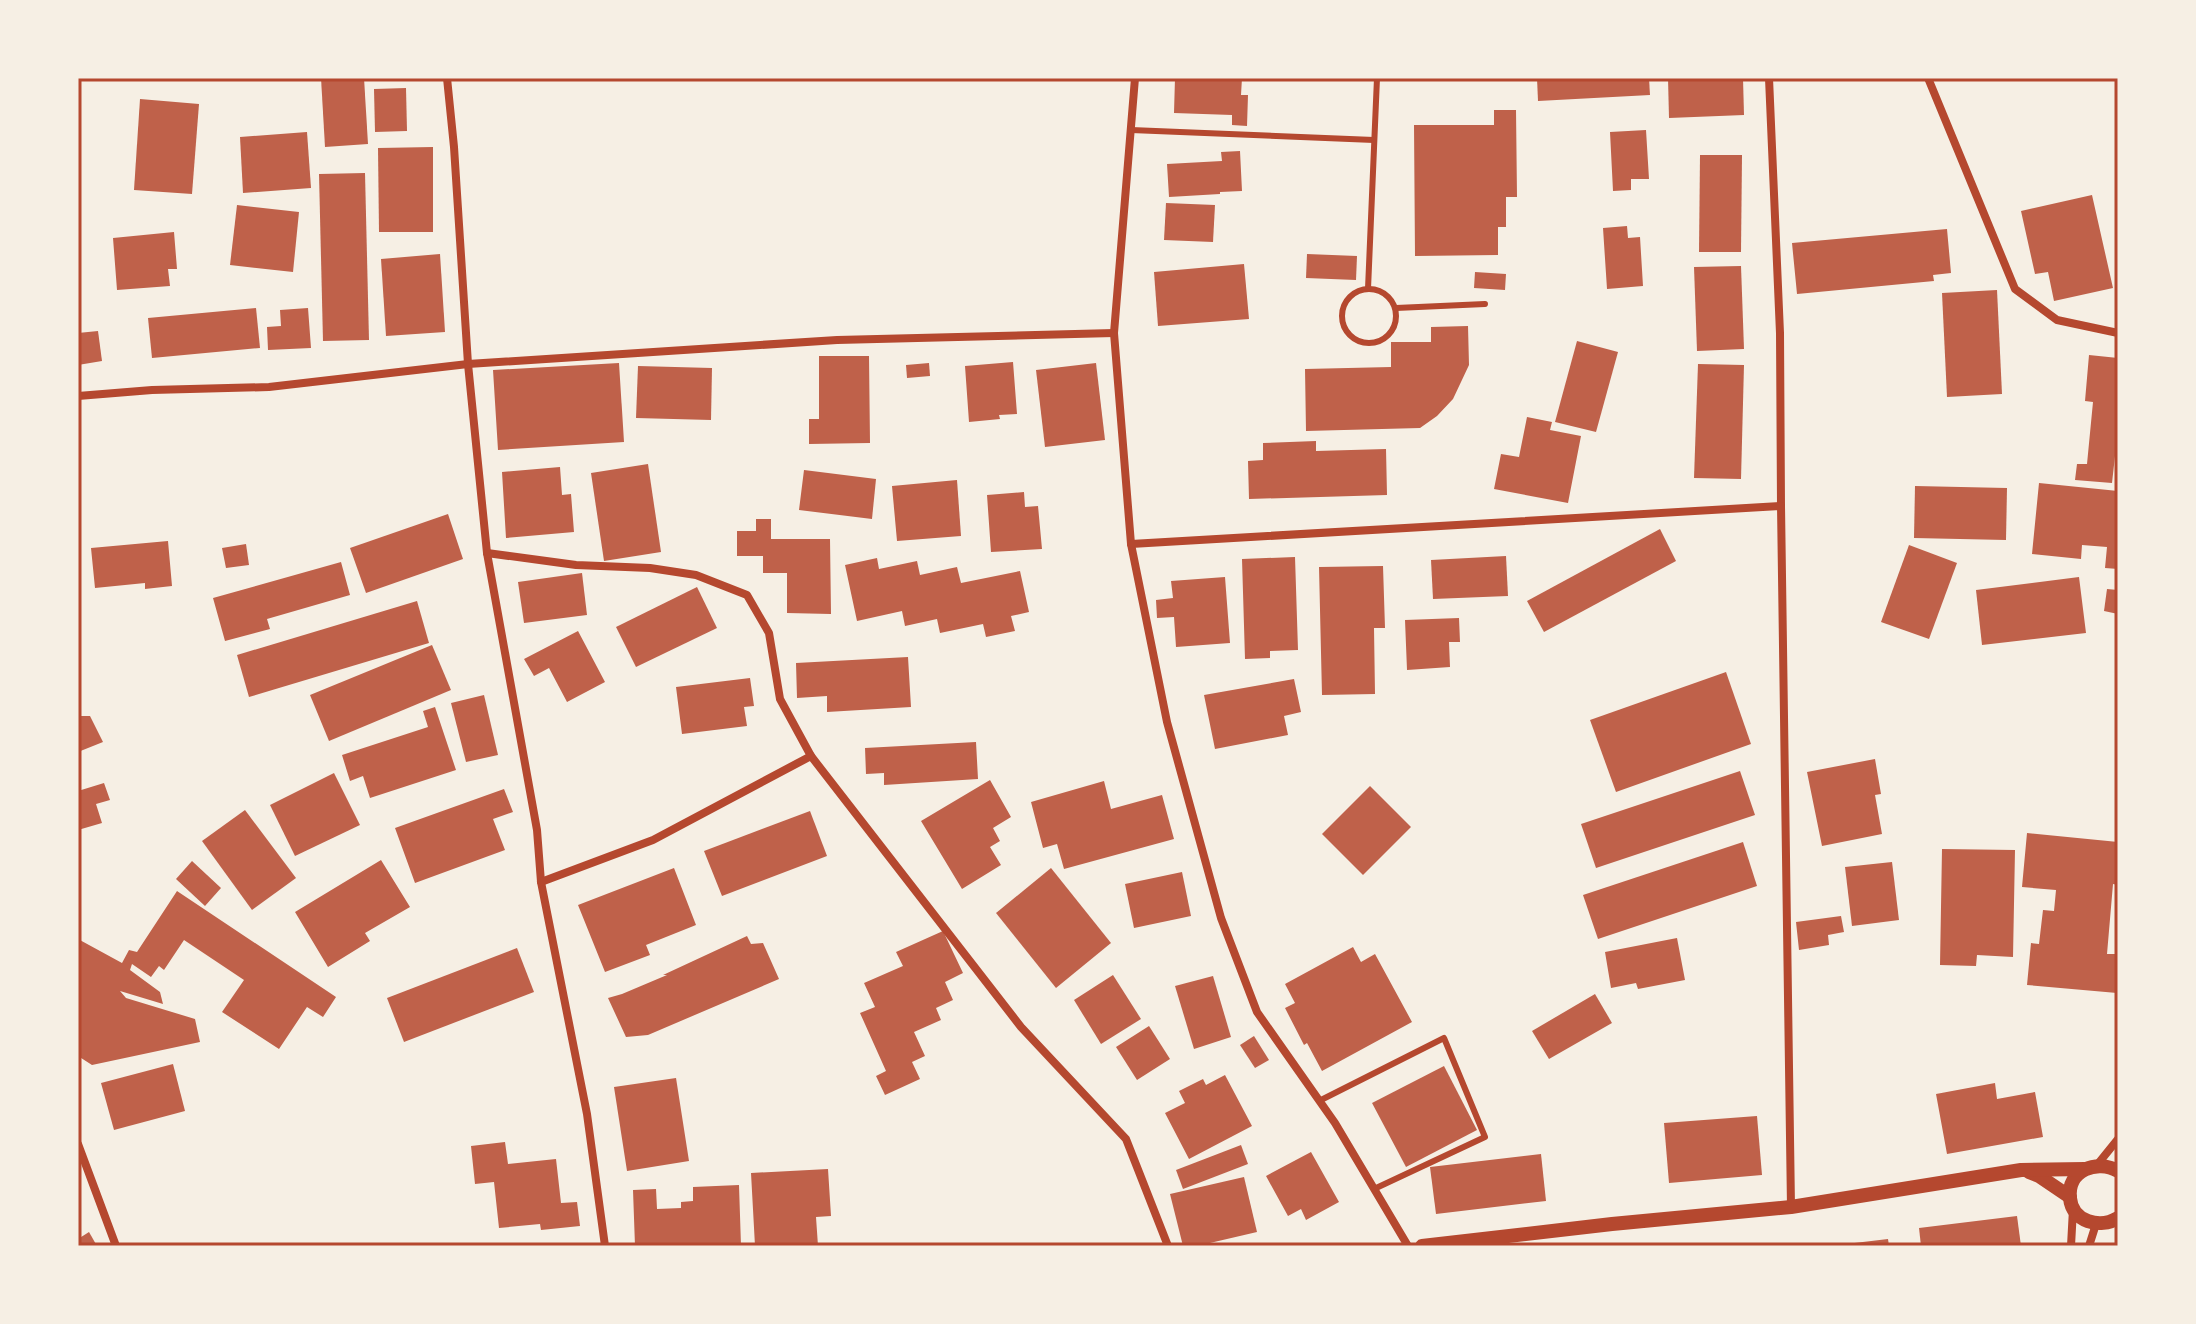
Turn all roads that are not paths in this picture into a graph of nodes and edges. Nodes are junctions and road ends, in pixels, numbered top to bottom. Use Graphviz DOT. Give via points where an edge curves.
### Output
graph roads {
  1 [pos="447,78"];
  2 [pos="1135,78"];
  3 [pos="1377,78"];
  4 [pos="1769,78"];
  5 [pos="1928,78"];
  6 [pos="1131,130"];
  7 [pos="1374,140"];
  8 [pos="1368,289"];
  9 [pos="1485,304"];
  10 [pos="1396,308"];
  11 [pos="1114,333"];
  12 [pos="2118,333"];
  13 [pos="468,364"];
  14 [pos="78,396"];
  15 [pos="1781,506"];
  16 [pos="1131,544"];
  17 [pos="487,553"];
  18 [pos="811,756"];
  19 [pos="541,882"];
  20 [pos="1319,1101"];
  21 [pos="2118,1139"];
  22 [pos="78,1144"];
  23 [pos="2114,1148"];
  24 [pos="2091,1167"];
  25 [pos="2021,1170"];
  26 [pos="2118,1171"];
  27 [pos="1374,1189"];
  28 [pos="2071,1202"];
  29 [pos="1791,1207"];
  30 [pos="2111,1225"];
  31 [pos="116,1246"];
  32 [pos="605,1246"];
  33 [pos="1168,1246"];
  34 [pos="1408,1246"];
  35 [pos="1422,1246"];
  36 [pos="2071,1246"];
  37 [pos="2089,1246"];
  1 -- 13 [label="street"];
  2 -- 6 [label="street"];
  3 -- 7 [label="lane"];
  4 -- 15 [label="street"];
  5 -- 12 [label="street" via="2015,289 2057,320"];
  6 -- 7 [label="lane"];
  6 -- 11 [label="street"];
  7 -- 8 [label="lane"];
  8 -- 10 [label="lane" via="1385,294"];
  8 -- 10 [label="lane" via="1352,295 1343,310 1345,327 1357,340 1374,342 1390,334"];
  9 -- 10 [label="lane"];
  11 -- 13 [label="street" via="837,340"];
  11 -- 16 [label="street"];
  13 -- 14 [label="street" via="269,387"];
  13 -- 17 [label="street"];
  15 -- 16 [label="street"];
  15 -- 29 [label="street"];
  16 -- 20 [label="street" via="1167,722 1221,918 1257,1012"];
  17 -- 18 [label="street" via="696,575 747,595 769,633 780,699"];
  17 -- 19 [label="street" via="537,830"];
  18 -- 19 [label="street" via="653,840"];
  18 -- 33 [label="street" via="1021,1027 1126,1139"];
  19 -- 32 [label="street" via="587,1114"];
  20 -- 27 [label="street"];
  20 -- 27 [label="lane" via="1444,1038 1485,1137"];
  21 -- 23 [label="street"];
  22 -- 31 [label="street"];
  23 -- 24 [label="street"];
  24 -- 25 [label="street"];
  24 -- 26 [label="street"];
  24 -- 28 [label="street" via="2073,1180"];
  25 -- 28 [label="street" via="2039,1176"];
  25 -- 29 [label="street"];
  27 -- 34 [label="street"];
  28 -- 30 [label="street" via="2087,1222"];
  28 -- 36 [label="street"];
  29 -- 35 [label="street"];
  30 -- 37 [label="street"];
}
